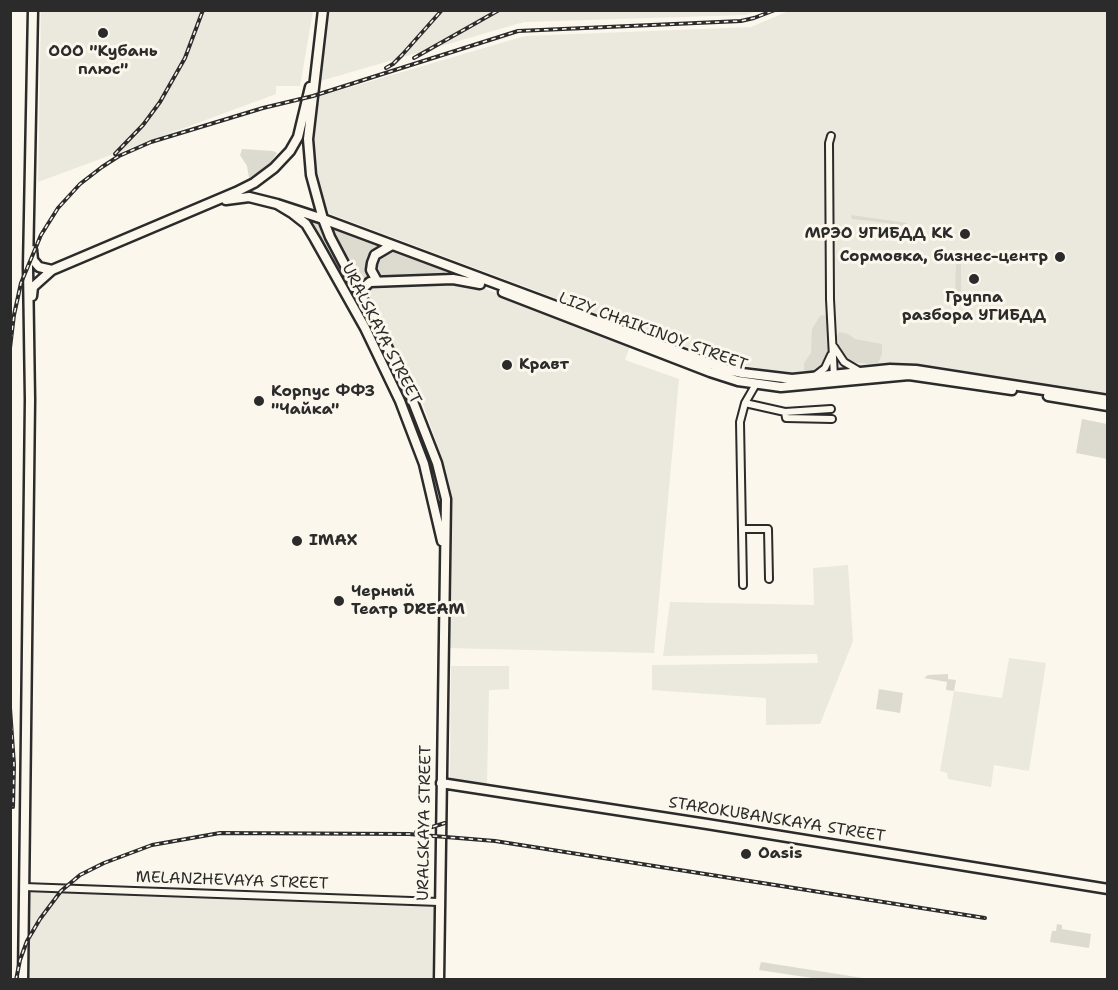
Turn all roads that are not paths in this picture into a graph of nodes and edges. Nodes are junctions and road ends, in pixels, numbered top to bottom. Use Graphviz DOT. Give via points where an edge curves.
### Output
graph roads {
  1 [pos="33,10"];
  2 [pos="322,10"];
  3 [pos="320,32"];
  4 [pos="831,135"];
  5 [pos="290,151"];
  6 [pos="308,152"];
  7 [pos="212,202"];
  8 [pos="277,204"];
  9 [pos="323,219"];
  10 [pos="28,229"];
  11 [pos="392,245"];
  12 [pos="52,270"];
  13 [pos="479,280"];
  14 [pos="377,282"];
  15 [pos="361,296"];
  16 [pos="29,327"];
  17 [pos="832,343"];
  18 [pos="389,350"];
  19 [pos="862,372"];
  20 [pos="388,374"];
  21 [pos="804,379"];
  22 [pos="834,379"];
  23 [pos="756,384"];
  24 [pos="1107,400"];
  25 [pos="746,403"];
  26 [pos="1107,406"];
  27 [pos="831,409"];
  28 [pos="785,412"];
  29 [pos="831,419"];
  30 [pos="439,469"];
  31 [pos="431,490"];
  32 [pos="742,529"];
  33 [pos="446,559"];
  34 [pos="769,579"];
  35 [pos="743,585"];
  36 [pos="441,783"];
  37 [pos="24,887"];
  38 [pos="1107,889"];
  39 [pos="439,902"];
  40 [pos="23,980"];
  41 [pos="439,980"];
  1 -- 10 [label="main road"];
  2 -- 3 [label="main road"];
  3 -- 5 [label="main road" via="313,79 298,137"];
  3 -- 6 [label="main road, URALSKAYA STREET"];
  4 -- 17 [label="street"];
  5 -- 6 [label="main road" via="297,147"];
  5 -- 7 [label="main road" via="254,183"];
  6 -- 9 [label="main road, URALSKAYA STREET"];
  7 -- 8 [label="main road, URALSKAYA STREET" via="249,197"];
  7 -- 12 [label="main road"];
  8 -- 9 [label="main road"];
  8 -- 20 [label="main road, URALSKAYA STREET" via="306,224"];
  9 -- 11 [label="main road"];
  9 -- 15 [label="main road, URALSKAYA STREET"];
  10 -- 12 [label="main road" via="33,260 39,267"];
  10 -- 16 [label="main road"];
  11 -- 13 [label="main road"];
  11 -- 14 [label="main road" via="375,255 371,270"];
  12 -- 16 [label="main road" via="33,287"];
  13 -- 14 [label="main road"];
  13 -- 21 [label="main road, LIZY CHAIKINOY STREET" via="725,369"];
  13 -- 23 [label="main road, LIZY CHAIKINOY STREET" via="723,376"];
  14 -- 15 [label="main road" via="365,284"];
  15 -- 18 [label="main road, URALSKAYA STREET"];
  16 -- 37 [label="main road"];
  17 -- 19 [label="street" via="844,362"];
  17 -- 21 [label="street" via="825,368"];
  17 -- 22 [label="street"];
  18 -- 20 [label="main road"];
  18 -- 30 [label="main road, URALSKAYA STREET"];
  19 -- 22 [label="main road, LIZY CHAIKINOY STREET"];
  19 -- 24 [label="main road, LIZY CHAIKINOY STREET" via="916,370"];
  20 -- 31 [label="main road, URALSKAYA STREET"];
  21 -- 22 [label="main road, LIZY CHAIKINOY STREET"];
  22 -- 23 [label="main road, LIZY CHAIKINOY STREET" via="781,387"];
  22 -- 26 [label="main road, LIZY CHAIKINOY STREET" via="909,375"];
  23 -- 25 [label="street"];
  25 -- 28 [label="street"];
  25 -- 32 [label="street" via="740,422"];
  27 -- 28 [label="street"];
  28 -- 29 [label="street" via="786,418"];
  30 -- 31 [label="main road"];
  30 -- 33 [label="main road, URALSKAYA STREET" via="446,499"];
  31 -- 33 [label="main road, URALSKAYA STREET"];
  32 -- 34 [label="street" via="768,529"];
  32 -- 35 [label="street"];
  33 -- 36 [label="main road, URALSKAYA STREET"];
  36 -- 38 [label="main road, STAROKUBANSKAYA STREET"];
  36 -- 39 [label="main road, URALSKAYA STREET"];
  37 -- 39 [label="street, MELANZHEVAYA STREET"];
  37 -- 40 [label="main road"];
  39 -- 41 [label="main road, URALSKAYA STREET"];
}
